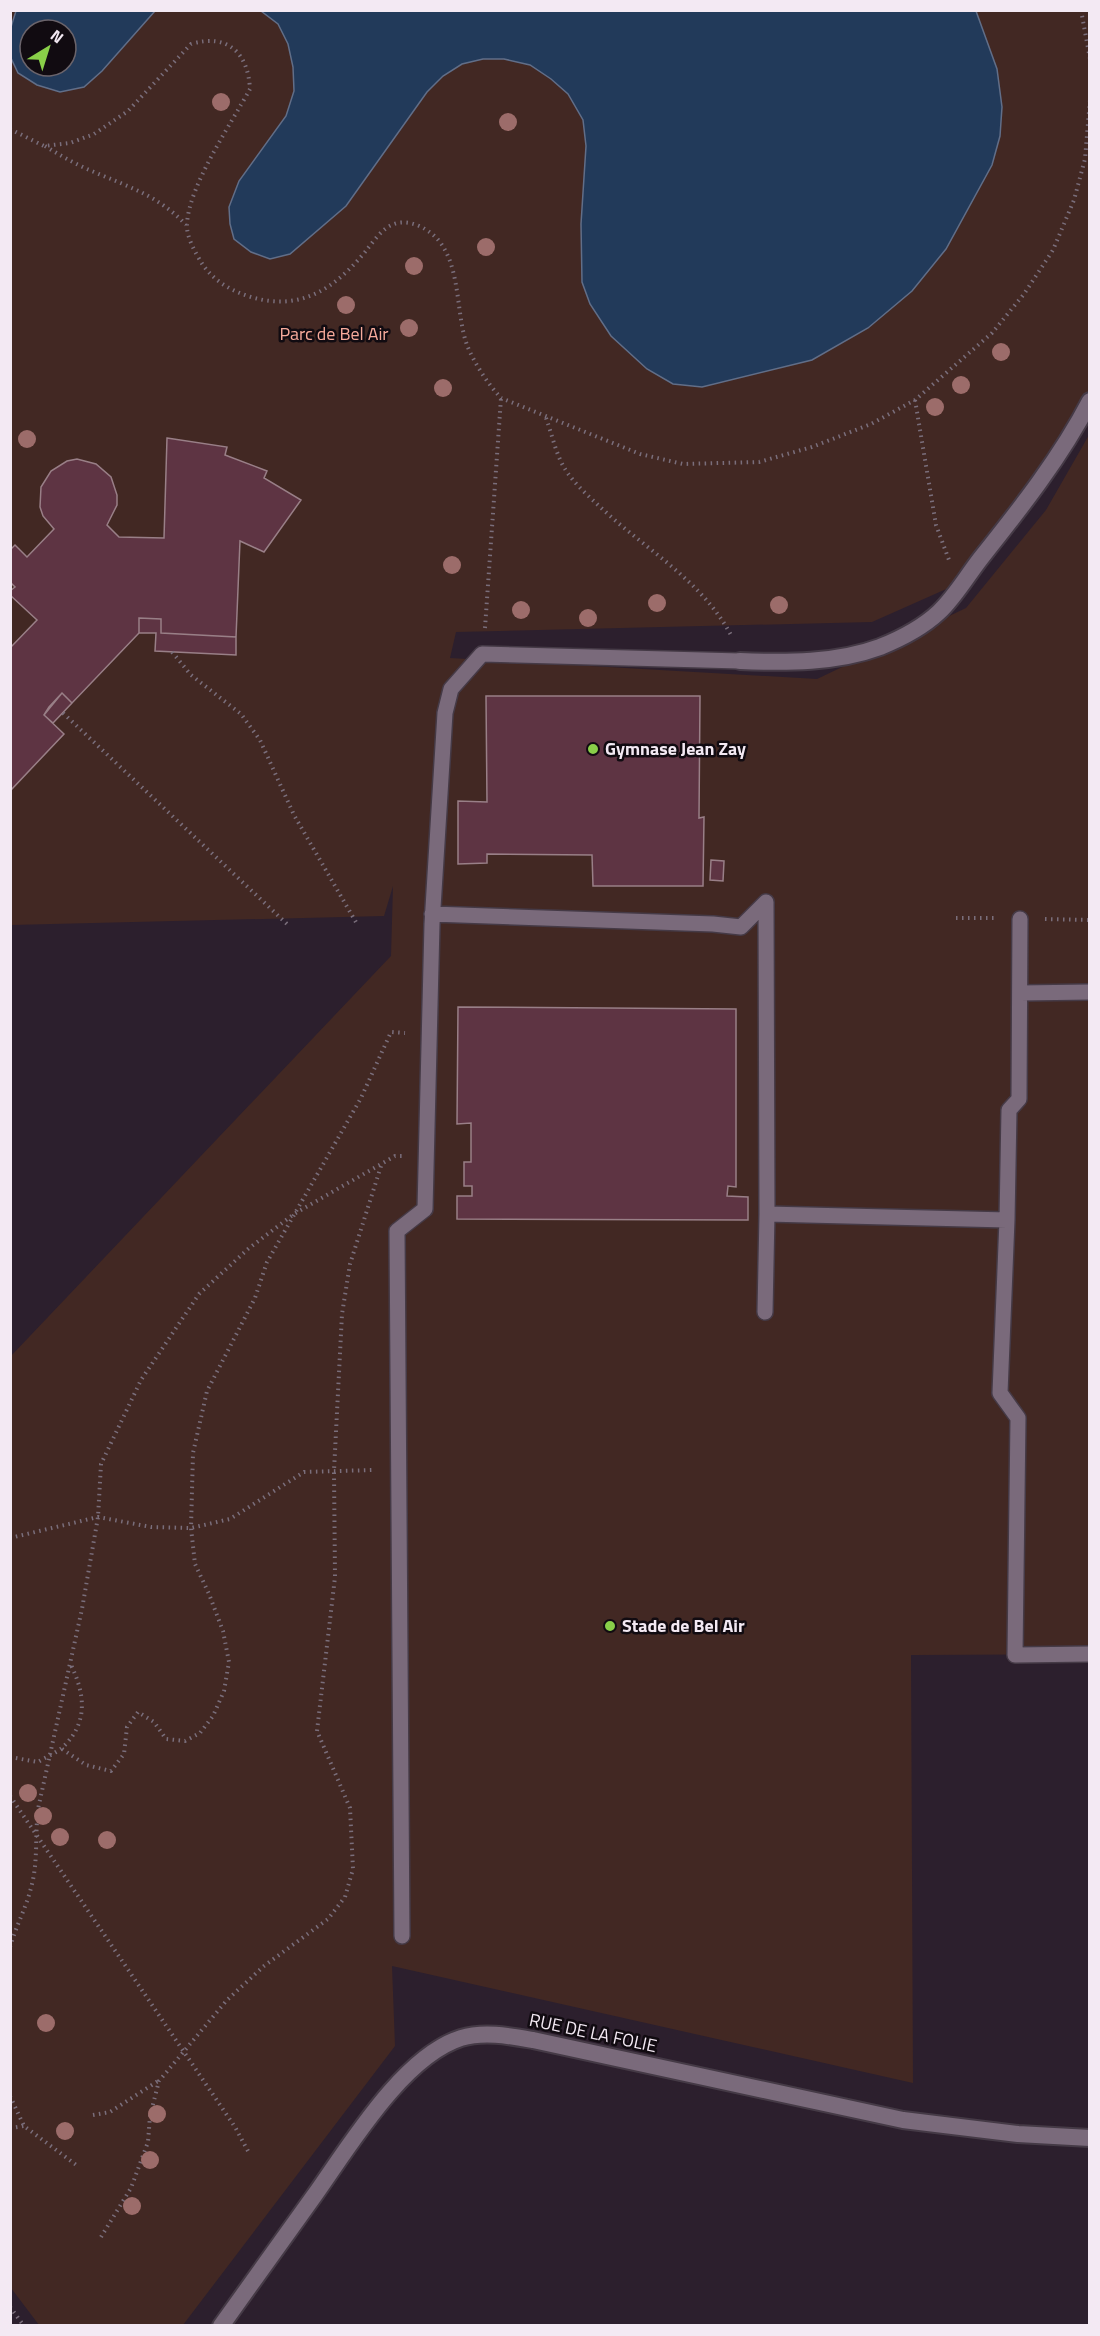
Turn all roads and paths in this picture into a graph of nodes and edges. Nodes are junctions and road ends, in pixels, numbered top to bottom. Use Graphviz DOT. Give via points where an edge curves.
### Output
graph roads {
  1 [pos="1081,10"];
  2 [pos="1089,60"];
  3 [pos="1089,100"];
  4 [pos="10,129"];
  5 [pos="44,146"];
  6 [pos="186,226"];
  7 [pos="501,398"];
  8 [pos="915,400"];
  9 [pos="1089,400"];
  10 [pos="546,417"];
  11 [pos="962,582"];
  12 [pos="172,652"];
  13 [pos="482,654"];
  14 [pos="740,661"];
  15 [pos="63,713"];
  16 [pos="432,914"];
  17 [pos="1020,919"];
  18 [pos="288,924"];
  19 [pos="357,924"];
  20 [pos="1089,992"];
  21 [pos="1020,993"];
  22 [pos="429,1033"];
  23 [pos="426,1153"];
  24 [pos="382,1163"];
  25 [pos="294,1214"];
  26 [pos="767,1214"];
  27 [pos="1007,1220"];
  28 [pos="765,1312"];
  29 [pos="400,1470"];
  30 [pos="334,1471"];
  31 [pos="98,1517"];
  32 [pos="191,1528"];
  33 [pos="10,1538"];
  34 [pos="1089,1654"];
  35 [pos="70,1663"];
  36 [pos="62,1749"];
  37 [pos="50,1755"];
  38 [pos="10,1756"];
  39 [pos="10,1796"];
  40 [pos="35,1835"];
  41 [pos="402,1936"];
  42 [pos="10,1947"];
  43 [pos="183,2050"];
  44 [pos="159,2081"];
  45 [pos="10,2096"];
  46 [pos="93,2115"];
  47 [pos="24,2126"];
  48 [pos="10,2128"];
  49 [pos="1089,2138"];
  50 [pos="248,2151"];
  51 [pos="79,2167"];
  52 [pos="101,2237"];
  53 [pos="10,2307"];
  54 [pos="24,2325"];
  55 [pos="221,2325"];
  1 -- 2 [label="path"];
  3 -- 8 [label="path" via="1085,159 1074,200 1053,250 992,333"];
  4 -- 5 [label="path"];
  5 -- 6 [label="path" via="149,196 174,212"];
  5 -- 6 [label="path" via="70,143 94,134 128,111 190,44 204,40 230,47 243,57 250,89 193,193"];
  6 -- 7 [label="path" via="204,268 218,282 239,294 292,302 321,292 348,272 380,234 394,224 409,223 425,229 439,240 449,258 467,345"];
  7 -- 10 [label="path"];
  7 -- 13 [label="path"];
  8 -- 10 [label="path" via="813,447 759,462 683,464 640,454"];
  8 -- 11 [label="path" via="936,525 946,556"];
  9 -- 11 [label="street" via="1047,471"];
  10 -- 14 [label="path" via="564,468 612,519 709,602 725,623"];
  11 -- 14 [label="street" via="938,612 911,633 880,647 841,657 774,663"];
  12 -- 19 [label="path" via="191,675 241,714 260,740 294,815"];
  13 -- 14 [label="lane"];
  13 -- 16 [label="lane" via="451,689 445,713"];
  15 -- 18 [label="path"];
  16 -- 22 [label="lane"];
  16 -- 26 [label="lane" via="741,927 766,902"];
  17 -- 21 [label="lane"];
  20 -- 21 [label="lane"];
  21 -- 27 [label="lane" via="1019,1100 1009,1110"];
  22 -- 23 [label="lane"];
  22 -- 25 [label="path" via="391,1032 361,1098"];
  23 -- 24 [label="path" via="395,1156"];
  23 -- 29 [label="lane" via="425,1209 397,1230"];
  24 -- 25 [label="path"];
  24 -- 30 [label="path" via="350,1264 342,1314"];
  25 -- 31 [label="path" via="199,1294 141,1380 101,1464"];
  25 -- 32 [label="path" via="267,1262 255,1298 207,1391 193,1453"];
  26 -- 27 [label="lane"];
  26 -- 28 [label="lane"];
  27 -- 34 [label="lane" via="1000,1393 1018,1418 1015,1654"];
  29 -- 30 [label="path"];
  29 -- 41 [label="lane"];
  30 -- 32 [label="path" via="304,1472 230,1519"];
  30 -- 43 [label="path" via="335,1577 317,1731 350,1808 353,1869 345,1898 328,1919 264,1966 227,2000"];
  31 -- 32 [label="path" via="151,1527"];
  31 -- 33 [label="path"];
  31 -- 35 [label="path"];
  32 -- 36 [label="path" via="195,1564 223,1631 228,1662 224,1691 213,1716 200,1733 186,1741 166,1739 154,1722 138,1712 127,1727 124,1754 111,1771 86,1765"];
  35 -- 36 [label="path" via="83,1704 77,1729"];
  35 -- 37 [label="path"];
  36 -- 37 [label="path"];
  37 -- 38 [label="path" via="38,1762"];
  37 -- 40 [label="path"];
  39 -- 40 [label="path"];
  40 -- 42 [label="path" via="32,1886"];
  40 -- 43 [label="path"];
  43 -- 44 [label="path"];
  43 -- 50 [label="path"];
  44 -- 46 [label="path" via="110,2112"];
  44 -- 52 [label="path" via="148,2142 138,2170"];
  45 -- 47 [label="path"];
  47 -- 48 [label="path"];
  47 -- 51 [label="path"];
  49 -- 55 [label="street, RUE DE LA FOLIE" via="903,2120 533,2040 498,2034 461,2038 430,2055 399,2082"];
  53 -- 54 [label="path"];
}
